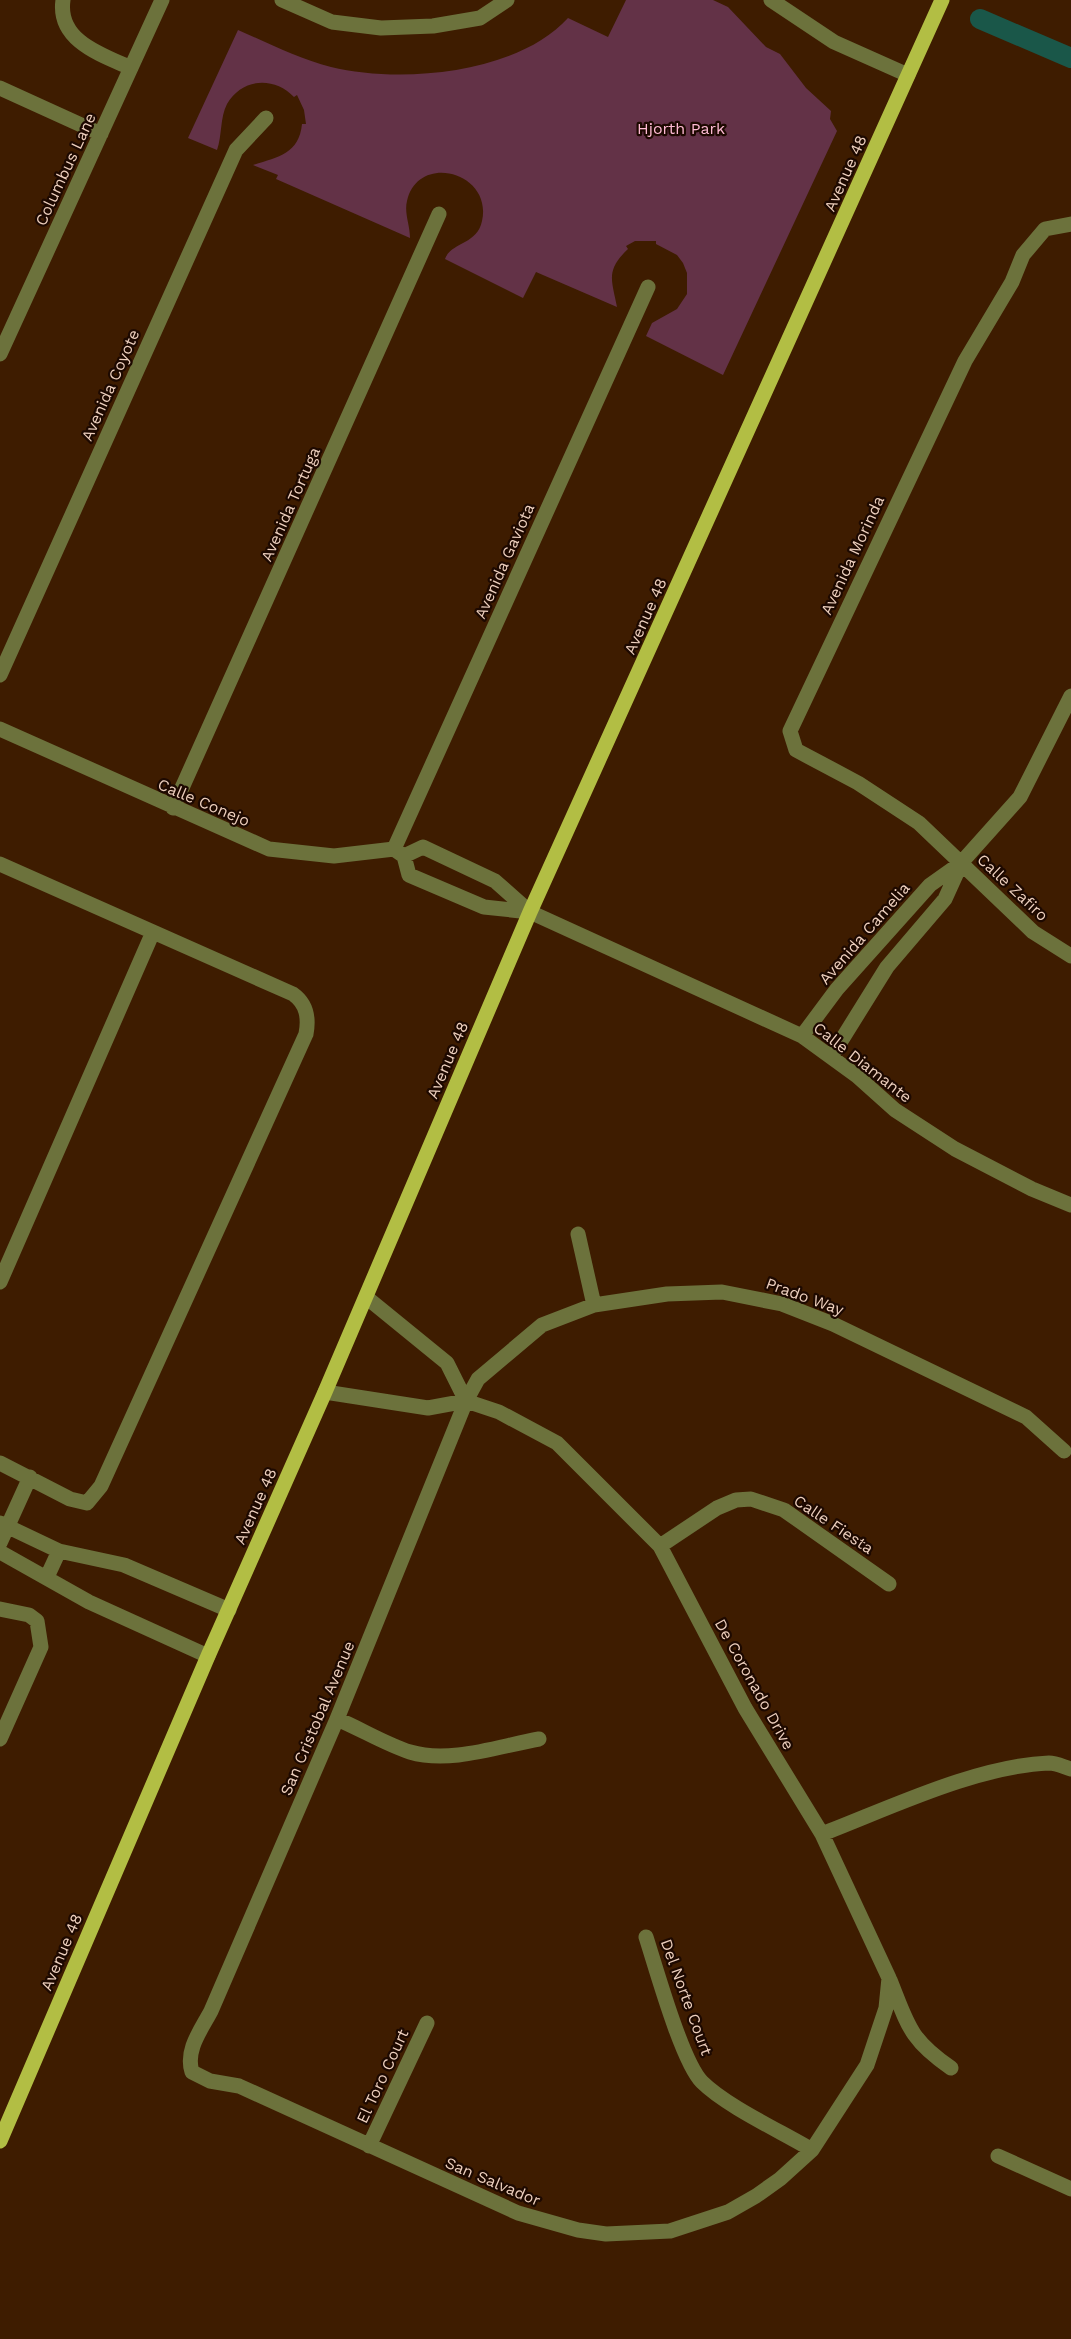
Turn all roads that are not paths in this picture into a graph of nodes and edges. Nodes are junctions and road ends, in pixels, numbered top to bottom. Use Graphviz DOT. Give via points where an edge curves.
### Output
graph roads {
  1 [pos="63,0"];
  2 [pos="162,0"];
  3 [pos="282,0"];
  4 [pos="507,0"];
  5 [pos="771,0"];
  6 [pos="942,0"];
  7 [pos="131,68"];
  8 [pos="908,75"];
  9 [pos="0,88"];
  10 [pos="266,118"];
  11 [pos="101,134"];
  12 [pos="439,214"];
  13 [pos="1071,224"];
  14 [pos="648,287"];
  15 [pos="0,354"];
  16 [pos="0,675"];
  17 [pos="1069,704"];
  18 [pos="0,729"];
  19 [pos="173,808"];
  20 [pos="399,853"];
  21 [pos="961,863"];
  22 [pos="0,864"];
  23 [pos="530,912"];
  24 [pos="153,932"];
  25 [pos="1071,956"];
  26 [pos="856,969"];
  27 [pos="876,984"];
  28 [pos="802,1036"];
  29 [pos="831,1057"];
  30 [pos="1071,1205"];
  31 [pos="578,1234"];
  32 [pos="0,1281"];
  33 [pos="366,1297"];
  34 [pos="594,1305"];
  35 [pos="325,1392"];
  36 [pos="466,1401"];
  37 [pos="1064,1451"];
  38 [pos="1,1465"];
  39 [pos="30,1477"];
  40 [pos="4,1524"];
  41 [pos="0,1543"];
  42 [pos="660,1546"];
  43 [pos="59,1551"];
  44 [pos="0,1552"];
  45 [pos="47,1577"];
  46 [pos="889,1584"];
  47 [pos="0,1609"];
  48 [pos="229,1610"];
  49 [pos="208,1656"];
  50 [pos="337,1719"];
  51 [pos="0,1739"];
  52 [pos="539,1739"];
  53 [pos="1071,1769"];
  54 [pos="822,1834"];
  55 [pos="646,1937"];
  56 [pos="889,1978"];
  57 [pos="428,2023"];
  58 [pos="193,2045"];
  59 [pos="951,2068"];
  60 [pos="3,2124"];
  61 [pos="0,2141"];
  62 [pos="369,2146"];
  63 [pos="812,2150"];
  64 [pos="998,2156"];
  65 [pos="1071,2189"];
  1 -- 7 [label="street" via="61,9 68,29 81,44"];
  2 -- 7 [label="street, Columbus Lane"];
  3 -- 4 [label="street" via="332,22 381,28 433,26 480,18"];
  5 -- 8 [label="street" via="834,42"];
  6 -- 8 [label="main road, Avenue 48"];
  7 -- 11 [label="street, Columbus Lane"];
  8 -- 23 [label="main road, Avenue 48"];
  9 -- 11 [label="street"];
  10 -- 16 [label="street, Avenida Coyote" via="236,150"];
  11 -- 15 [label="street, Columbus Lane"];
  12 -- 19 [label="street, Avenida Tortuga"];
  13 -- 21 [label="street, Avenida Morinda" via="1045,229 1023,255 1012,282 965,361 790,731 796,750 858,783 919,823"];
  14 -- 20 [label="street, Avenida Gaviota"];
  17 -- 21 [label="street, Avenida Camelia" via="1020,797"];
  18 -- 19 [label="street, Calle Conejo"];
  19 -- 20 [label="street, Calle Conejo" via="269,849 333,856"];
  20 -- 23 [label="street, Calle Conejo" via="423,847 495,881"];
  20 -- 23 [label="street" via="409,875 484,907"];
  21 -- 25 [label="street, Calle Zafiro" via="1033,932"];
  21 -- 26 [label="street, Avenida Camelia" via="930,885"];
  21 -- 27 [label="street, Avenida Camelia" via="945,899"];
  22 -- 24 [label="street"];
  23 -- 28 [label="street, Calle Diamante"];
  23 -- 33 [label="main road, Avenue 48"];
  24 -- 32 [label="street"];
  24 -- 39 [label="street" via="293,993 307,1013 306,1035 101,1486 87,1503 80,1503"];
  26 -- 27 [label="street"];
  26 -- 28 [label="street, Avenida Camelia"];
  27 -- 29 [label="street, Avenida Camelia"];
  28 -- 29 [label="street, Calle Diamante"];
  29 -- 30 [label="street, Calle Diamante" via="895,1110 955,1149"];
  31 -- 34 [label="street"];
  33 -- 35 [label="main road, Avenue 48"];
  33 -- 36 [label="street" via="447,1363"];
  34 -- 36 [label="street, Prado Way" via="542,1325 478,1379"];
  34 -- 37 [label="street, Prado Way" via="699,1292 752,1296 782,1304 833,1323 1026,1417"];
  35 -- 36 [label="street, De Coronado Drive" via="428,1408"];
  35 -- 48 [label="main road, Avenue 48"];
  36 -- 42 [label="street, De Coronado Drive" via="499,1412 557,1443"];
  36 -- 50 [label="street, San Cristobal Avenue"];
  38 -- 39 [label="street"];
  39 -- 40 [label="street"];
  40 -- 41 [label="street"];
  40 -- 43 [label="street"];
  42 -- 46 [label="street, Calle Fiesta" via="717,1508 735,1500 751,1499 784,1510"];
  42 -- 54 [label="street, De Coronado Drive" via="745,1708"];
  43 -- 45 [label="street"];
  43 -- 48 [label="street" via="124,1564"];
  44 -- 45 [label="street"];
  45 -- 49 [label="street" via="89,1602"];
  47 -- 51 [label="street" via="29,1615 36,1621 41,1647"];
  48 -- 49 [label="main road, Avenue 48"];
  49 -- 60 [label="main road, Avenue 48"];
  50 -- 52 [label="street" via="410,1752 431,1755"];
  50 -- 58 [label="street, San Cristobal Avenue"];
  53 -- 54 [label="street" via="1051,1763 999,1772 921,1794"];
  54 -- 56 [label="street, De Coronado Drive"];
  55 -- 63 [label="street, Del Norte Court" via="664,1996 701,2081"];
  56 -- 59 [label="street, De Coronado Drive" via="911,2032 925,2050"];
  56 -- 63 [label="street, San Salvador" via="886,2008 867,2065"];
  57 -- 62 [label="street, El Toro Court"];
  58 -- 62 [label="street, San Salvador" via="189,2061 192,2072 210,2081 239,2086"];
  60 -- 61 [label="main road, Avenue 48"];
  62 -- 63 [label="street, San Salvador" via="518,2213 606,2234 670,2231 728,2212 780,2180"];
  64 -- 65 [label="street"];
}
